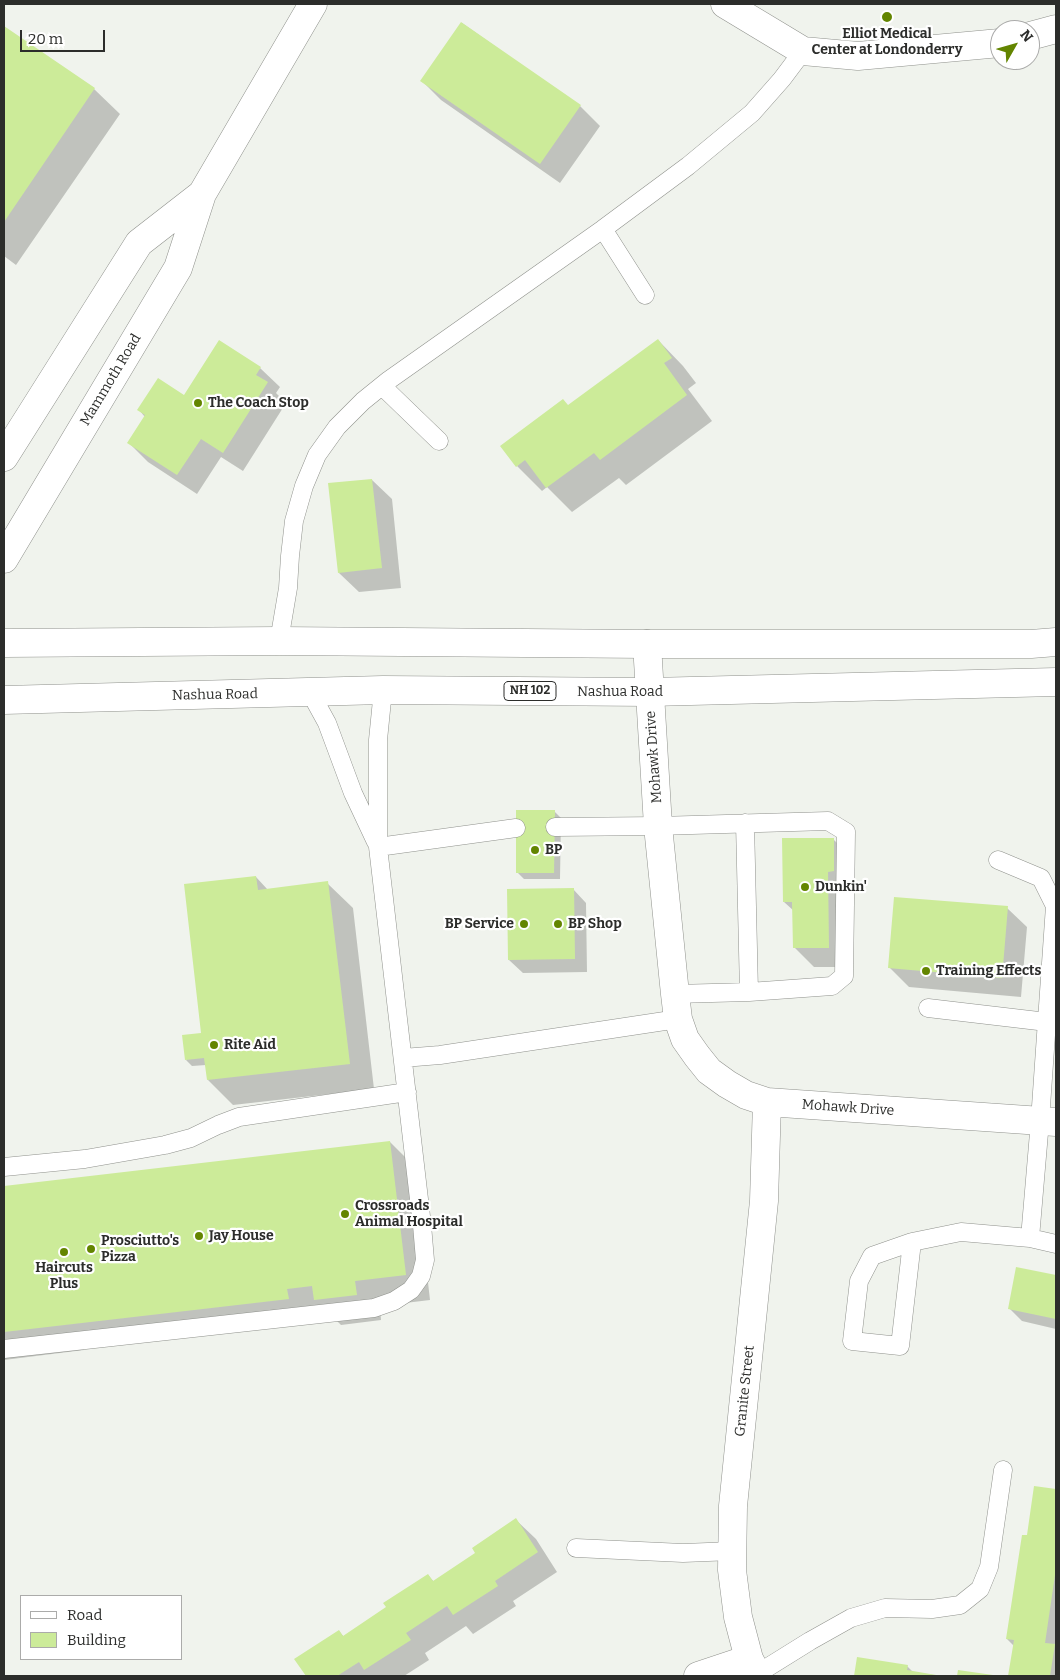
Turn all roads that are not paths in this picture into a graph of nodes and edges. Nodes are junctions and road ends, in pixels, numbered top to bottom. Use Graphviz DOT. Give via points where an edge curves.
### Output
graph roads {
  1 [pos="314,4"];
  2 [pos="725,4"];
  3 [pos="1056,29"];
  4 [pos="1040,33"];
  5 [pos="990,44"];
  6 [pos="803,50"];
  7 [pos="202,194"];
  8 [pos="603,229"];
  9 [pos="645,295"];
  10 [pos="382,386"];
  11 [pos="439,441"];
  12 [pos="4,457"];
  13 [pos="4,559"];
  14 [pos="280,641"];
  15 [pos="1056,642"];
  16 [pos="4,643"];
  17 [pos="647,644"];
  18 [pos="1056,682"];
  19 [pos="383,690"];
  20 [pos="310,692"];
  21 [pos="650,692"];
  22 [pos="4,700"];
  23 [pos="745,823"];
  24 [pos="658,826"];
  25 [pos="555,827"];
  26 [pos="516,828"];
  27 [pos="378,847"];
  28 [pos="998,860"];
  29 [pos="749,992"];
  30 [pos="677,1006"];
  31 [pos="928,1008"];
  32 [pos="1047,1022"];
  33 [pos="403,1058"];
  34 [pos="407,1092"];
  35 [pos="767,1102"];
  36 [pos="1048,1121"];
  37 [pos="4,1167"];
  38 [pos="1030,1238"];
  39 [pos="912,1242"];
  40 [pos="1056,1244"];
  41 [pos="4,1349"];
  42 [pos="1003,1470"];
  43 [pos="576,1548"];
  44 [pos="733,1551"];
  45 [pos="755,1670"];
  46 [pos="698,1676"];
  1 -- 7 [label="main road, Mammoth Road"];
  2 -- 6 [label="main road"];
  3 -- 4 [label="main road"];
  5 -- 6 [label="main road" via="858,56"];
  6 -- 8 [label="lane" via="752,113 688,166"];
  7 -- 12 [label="main road, Mammoth Road" via="139,244"];
  7 -- 13 [label="main road, Mammoth Road" via="178,268"];
  8 -- 9 [label="lane"];
  8 -- 10 [label="lane"];
  10 -- 11 [label="lane"];
  10 -- 14 [label="lane" via="337,427 317,455 304,486 294,521"];
  14 -- 16 [label="main road"];
  14 -- 17 [label="main road"];
  15 -- 17 [label="main road"];
  17 -- 21 [label="main road, Mohawk Drive"];
  18 -- 21 [label="main road, Nashua Road / NH 102"];
  19 -- 20 [label="main road, Nashua Road / NH 102"];
  19 -- 21 [label="main road, Nashua Road / NH 102"];
  19 -- 27 [label="lane" via="378,740"];
  20 -- 22 [label="main road, Nashua Road / NH 102"];
  20 -- 27 [label="lane" via="327,723 352,793"];
  21 -- 24 [label="main road, Mohawk Drive"];
  23 -- 24 [label="lane"];
  23 -- 29 [label="lane"];
  23 -- 29 [label="lane" via="828,820 846,832 844,976 832,986"];
  24 -- 25 [label="lane"];
  24 -- 30 [label="main road, Mohawk Drive"];
  26 -- 27 [label="lane"];
  27 -- 33 [label="lane"];
  28 -- 32 [label="lane" via="1041,878 1054,906"];
  29 -- 30 [label="lane"];
  30 -- 33 [label="lane" via="440,1055"];
  30 -- 35 [label="main road, Mohawk Drive" via="685,1039 709,1071 746,1095"];
  31 -- 32 [label="lane"];
  32 -- 36 [label="lane"];
  33 -- 34 [label="lane"];
  34 -- 37 [label="lane" via="239,1117 165,1146"];
  34 -- 41 [label="lane" via="425,1260 421,1276 411,1290 394,1301 374,1308"];
  35 -- 36 [label="main road, Mohawk Drive"];
  35 -- 44 [label="main road, Granite Street" via="764,1201 733,1506"];
  36 -- 38 [label="lane"];
  38 -- 39 [label="lane" via="961,1232"];
  38 -- 40 [label="lane"];
  39 -- 39 [label="lane" via="872,1256 859,1281 852,1341 900,1346"];
  42 -- 45 [label="lane" via="989,1567 980,1589 960,1606 885,1608 851,1618"];
  43 -- 44 [label="lane" via="683,1553"];
  44 -- 45 [label="main road, Granite Street" via="738,1617"];
  45 -- 46 [label="main road"];
}
